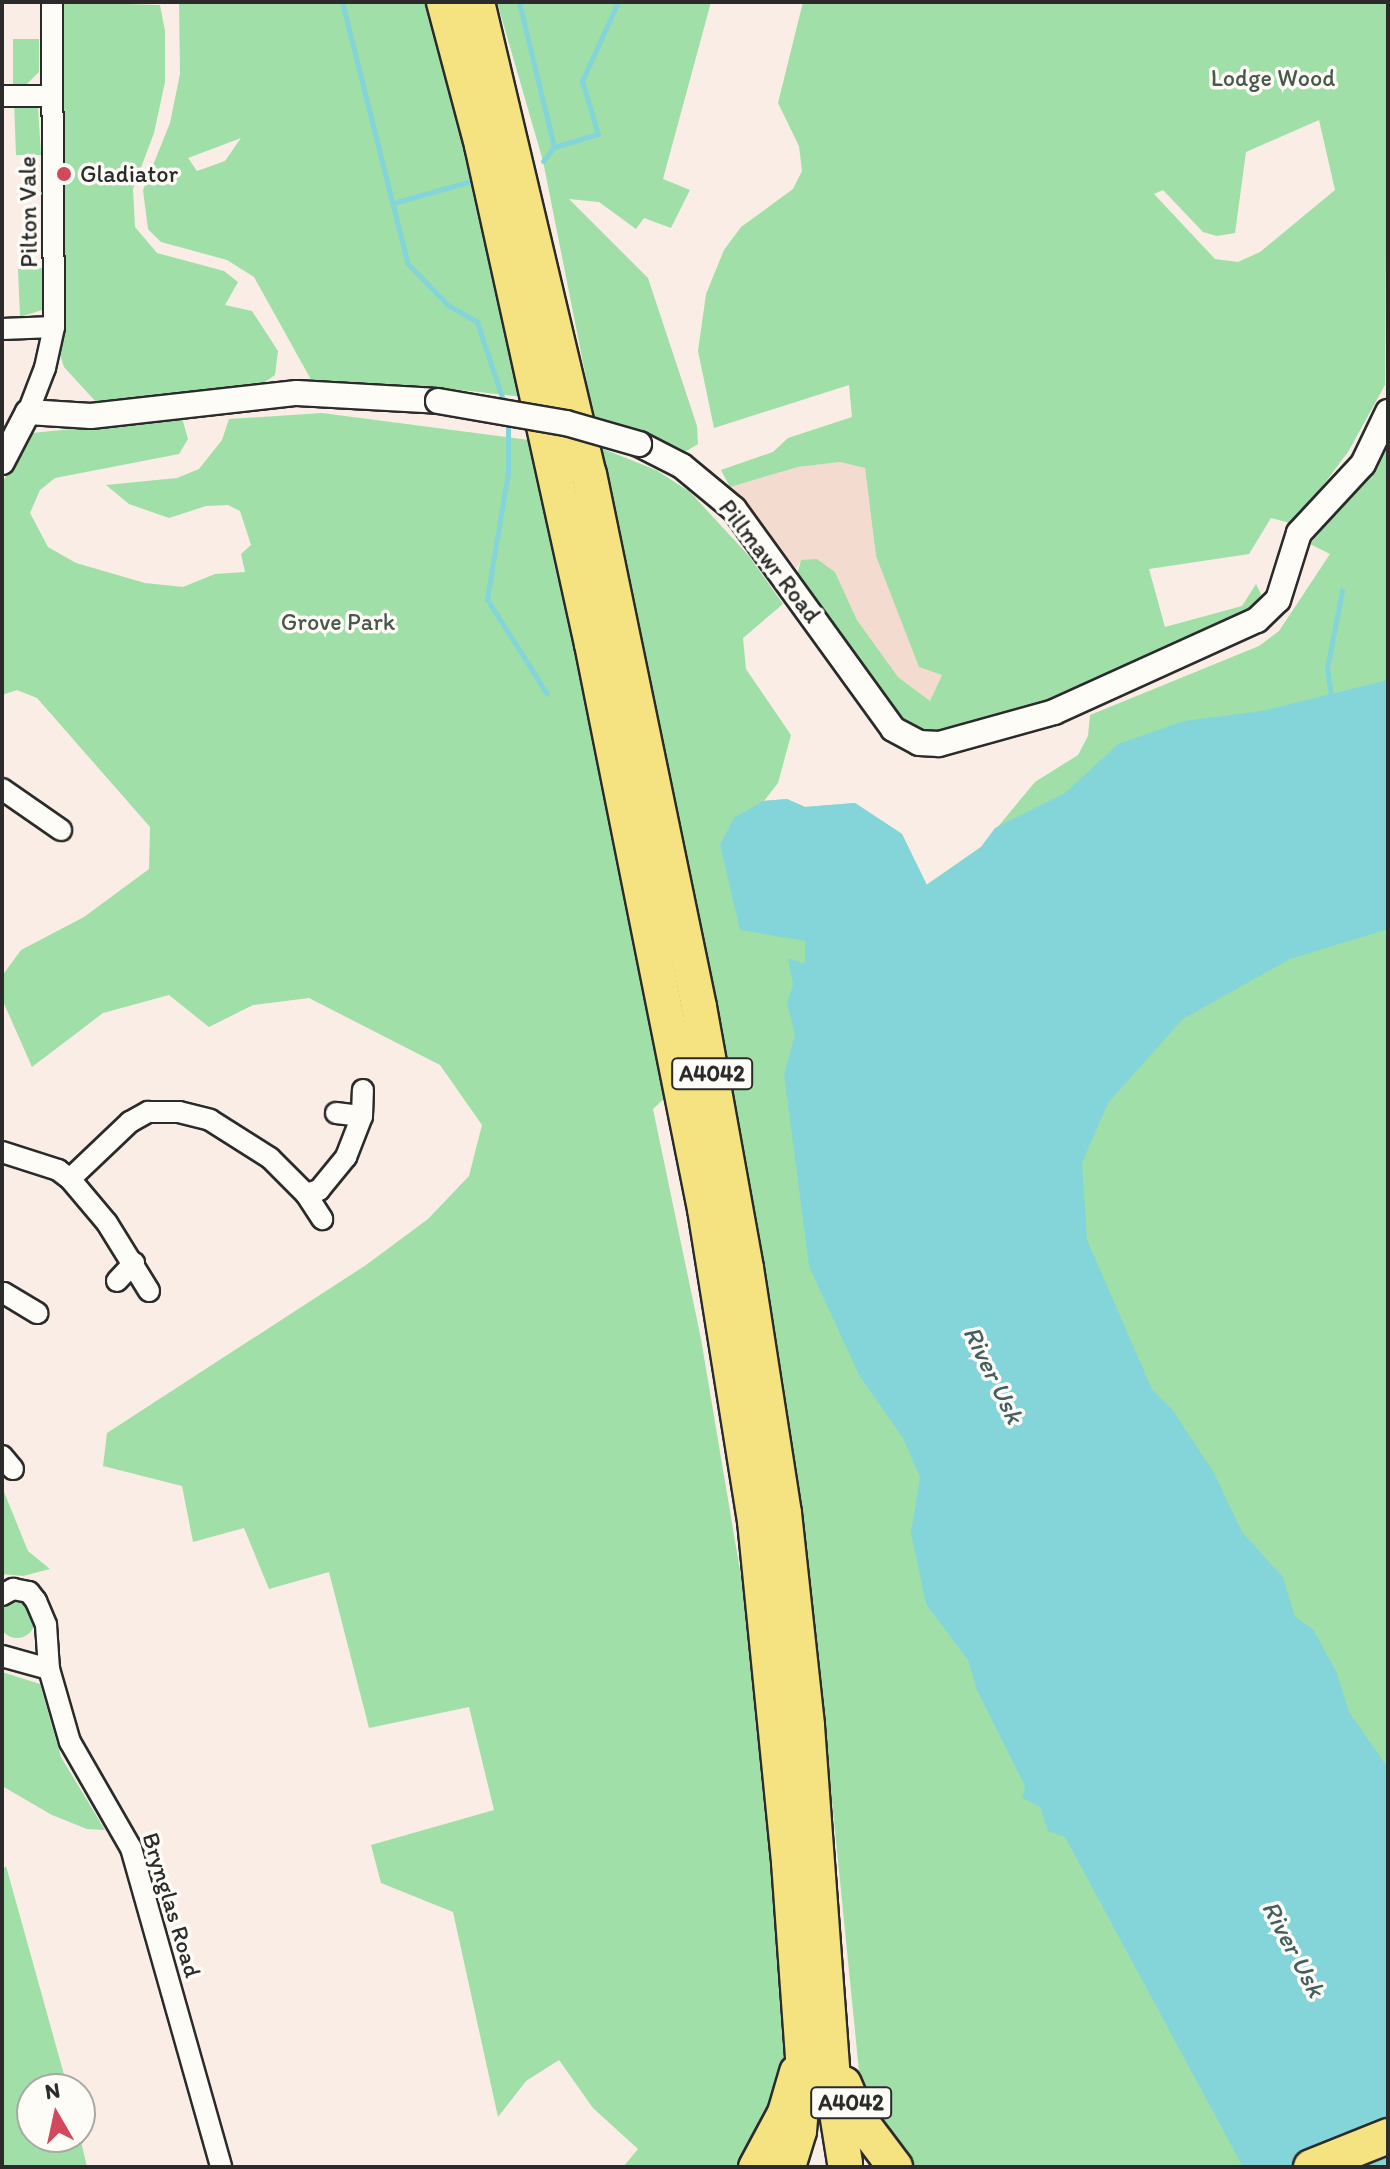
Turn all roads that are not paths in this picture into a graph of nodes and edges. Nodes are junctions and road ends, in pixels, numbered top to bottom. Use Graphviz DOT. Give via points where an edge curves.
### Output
graph roads {
  1 [pos="52,2"];
  2 [pos="444,2"];
  3 [pos="477,2"];
  4 [pos="2,96"];
  5 [pos="52,96"];
  6 [pos="54,327"];
  7 [pos="2,329"];
  8 [pos="28,412"];
  9 [pos="1388,412"];
  10 [pos="2,462"];
  11 [pos="2,789"];
  12 [pos="61,830"];
  13 [pos="363,1090"];
  14 [pos="336,1113"];
  15 [pos="362,1116"];
  16 [pos="2,1152"];
  17 [pos="70,1179"];
  18 [pos="306,1194"];
  19 [pos="322,1219"];
  20 [pos="134,1263"];
  21 [pos="117,1281"];
  22 [pos="3,1287"];
  23 [pos="149,1291"];
  24 [pos="37,1313"];
  25 [pos="2,1595"];
  26 [pos="5,1653"];
  27 [pos="49,1669"];
  28 [pos="832,2029"];
  29 [pos="802,2049"];
  30 [pos="1388,2136"];
  31 [pos="847,2165"];
  32 [pos="788,2166"];
  33 [pos="221,2167"];
  34 [pos="755,2167"];
  35 [pos="895,2167"];
  36 [pos="1311,2167"];
  1 -- 5 [label="street, Pilton Vale"];
  2 -- 29 [label="highway, A4042" via="482,145 589,629 705,1209 755,1521"];
  3 -- 28 [label="highway, A4042" via="589,474 731,1179 784,1513"];
  4 -- 5 [label="street"];
  5 -- 6 [label="street, Pilton Vale"];
  6 -- 7 [label="street"];
  6 -- 8 [label="street, Pilton Vale"];
  8 -- 9 [label="street, Pillmawr Road, bridge" via="91,416 297,393 438,401 566,423 639,444 682,466 734,509 893,729 919,743 939,744 1054,712 1257,620 1278,600 1299,533 1363,464"];
  8 -- 10 [label="street"];
  11 -- 12 [label="street"];
  13 -- 15 [label="street"];
  14 -- 15 [label="street"];
  15 -- 18 [label="street" via="346,1157 319,1190"];
  16 -- 17 [label="street" via="47,1165"];
  17 -- 18 [label="street" via="130,1122 148,1112 179,1112 240,1136"];
  17 -- 20 [label="street"];
  18 -- 19 [label="street"];
  20 -- 21 [label="street"];
  20 -- 23 [label="street"];
  22 -- 24 [label="street"];
  25 -- 27 [label="street, Brynglas Road" via="13,1589 29,1592 36,1601 46,1625"];
  26 -- 27 [label="street"];
  27 -- 33 [label="street, Brynglas Road" via="86,1776 131,1848"];
  28 -- 31 [label="highway, A4042"];
  28 -- 35 [label="highway, A4042" via="852,2105"];
  29 -- 32 [label="highway, A4042" via="803,2104"];
  29 -- 34 [label="main road, A4042" via="784,2113"];
  30 -- 36 [label="highway"];
  31 -- 32 [label="highway" via="816,2157"];
}
